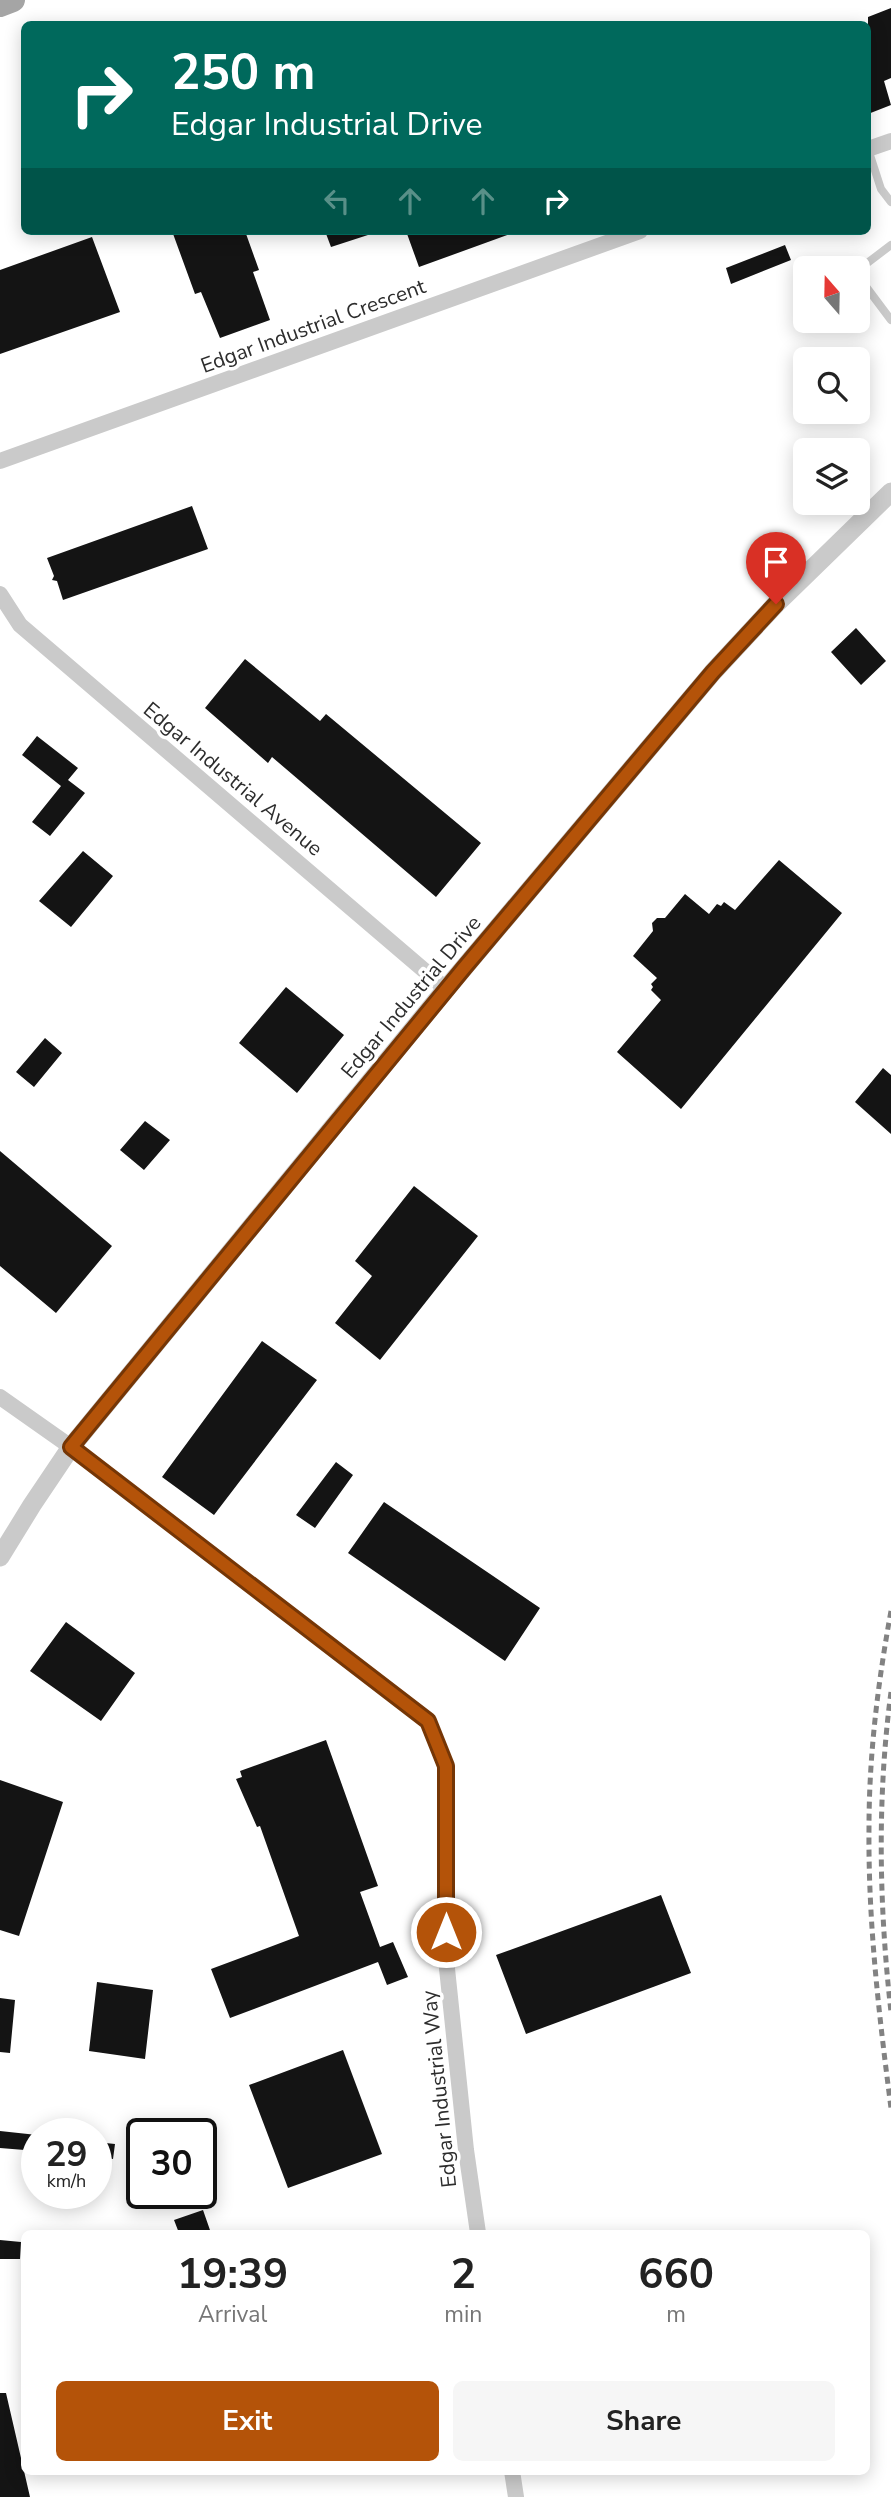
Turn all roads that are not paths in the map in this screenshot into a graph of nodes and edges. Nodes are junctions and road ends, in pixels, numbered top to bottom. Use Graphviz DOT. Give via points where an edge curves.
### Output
graph roads {
  1 [pos="13,0"];
  2 [pos="0,5"];
  3 [pos="891,141"];
  4 [pos="871,148"];
  5 [pos="871,158"];
  6 [pos="891,202"];
  7 [pos="629,235"];
  8 [pos="891,245"];
  9 [pos="870,261"];
  10 [pos="870,292"];
  11 [pos="891,320"];
  12 [pos="0,461"];
  13 [pos="891,492"];
  14 [pos="0,594"];
  15 [pos="446,989"];
  16 [pos="0,1397"];
  17 [pos="71,1447"];
  18 [pos="0,1558"];
  19 [pos="478,2230"];
  20 [pos="513,2475"];
  21 [pos="516,2497"];
  1 -- 2 [label="main road"];
  3 -- 4 [label="street"];
  5 -- 6 [label="lane" via="881,190"];
  7 -- 12 [label="street, Edgar Industrial Crescent"];
  8 -- 9 [label="lane"];
  10 -- 11 [label="lane"];
  13 -- 15 [label="street, Edgar Industrial Drive" via="713,672"];
  14 -- 15 [label="street, Edgar Industrial Avenue" via="20,625"];
  15 -- 17 [label="street, Edgar Industrial Drive"];
  16 -- 17 [label="street, Edgar Industrial Way"];
  17 -- 18 [label="street, Edgar Industrial Drive"];
  17 -- 19 [label="street, Edgar Industrial Way" via="428,1721 446,1766 446,1959"];
  20 -- 21 [label="street"];
}
